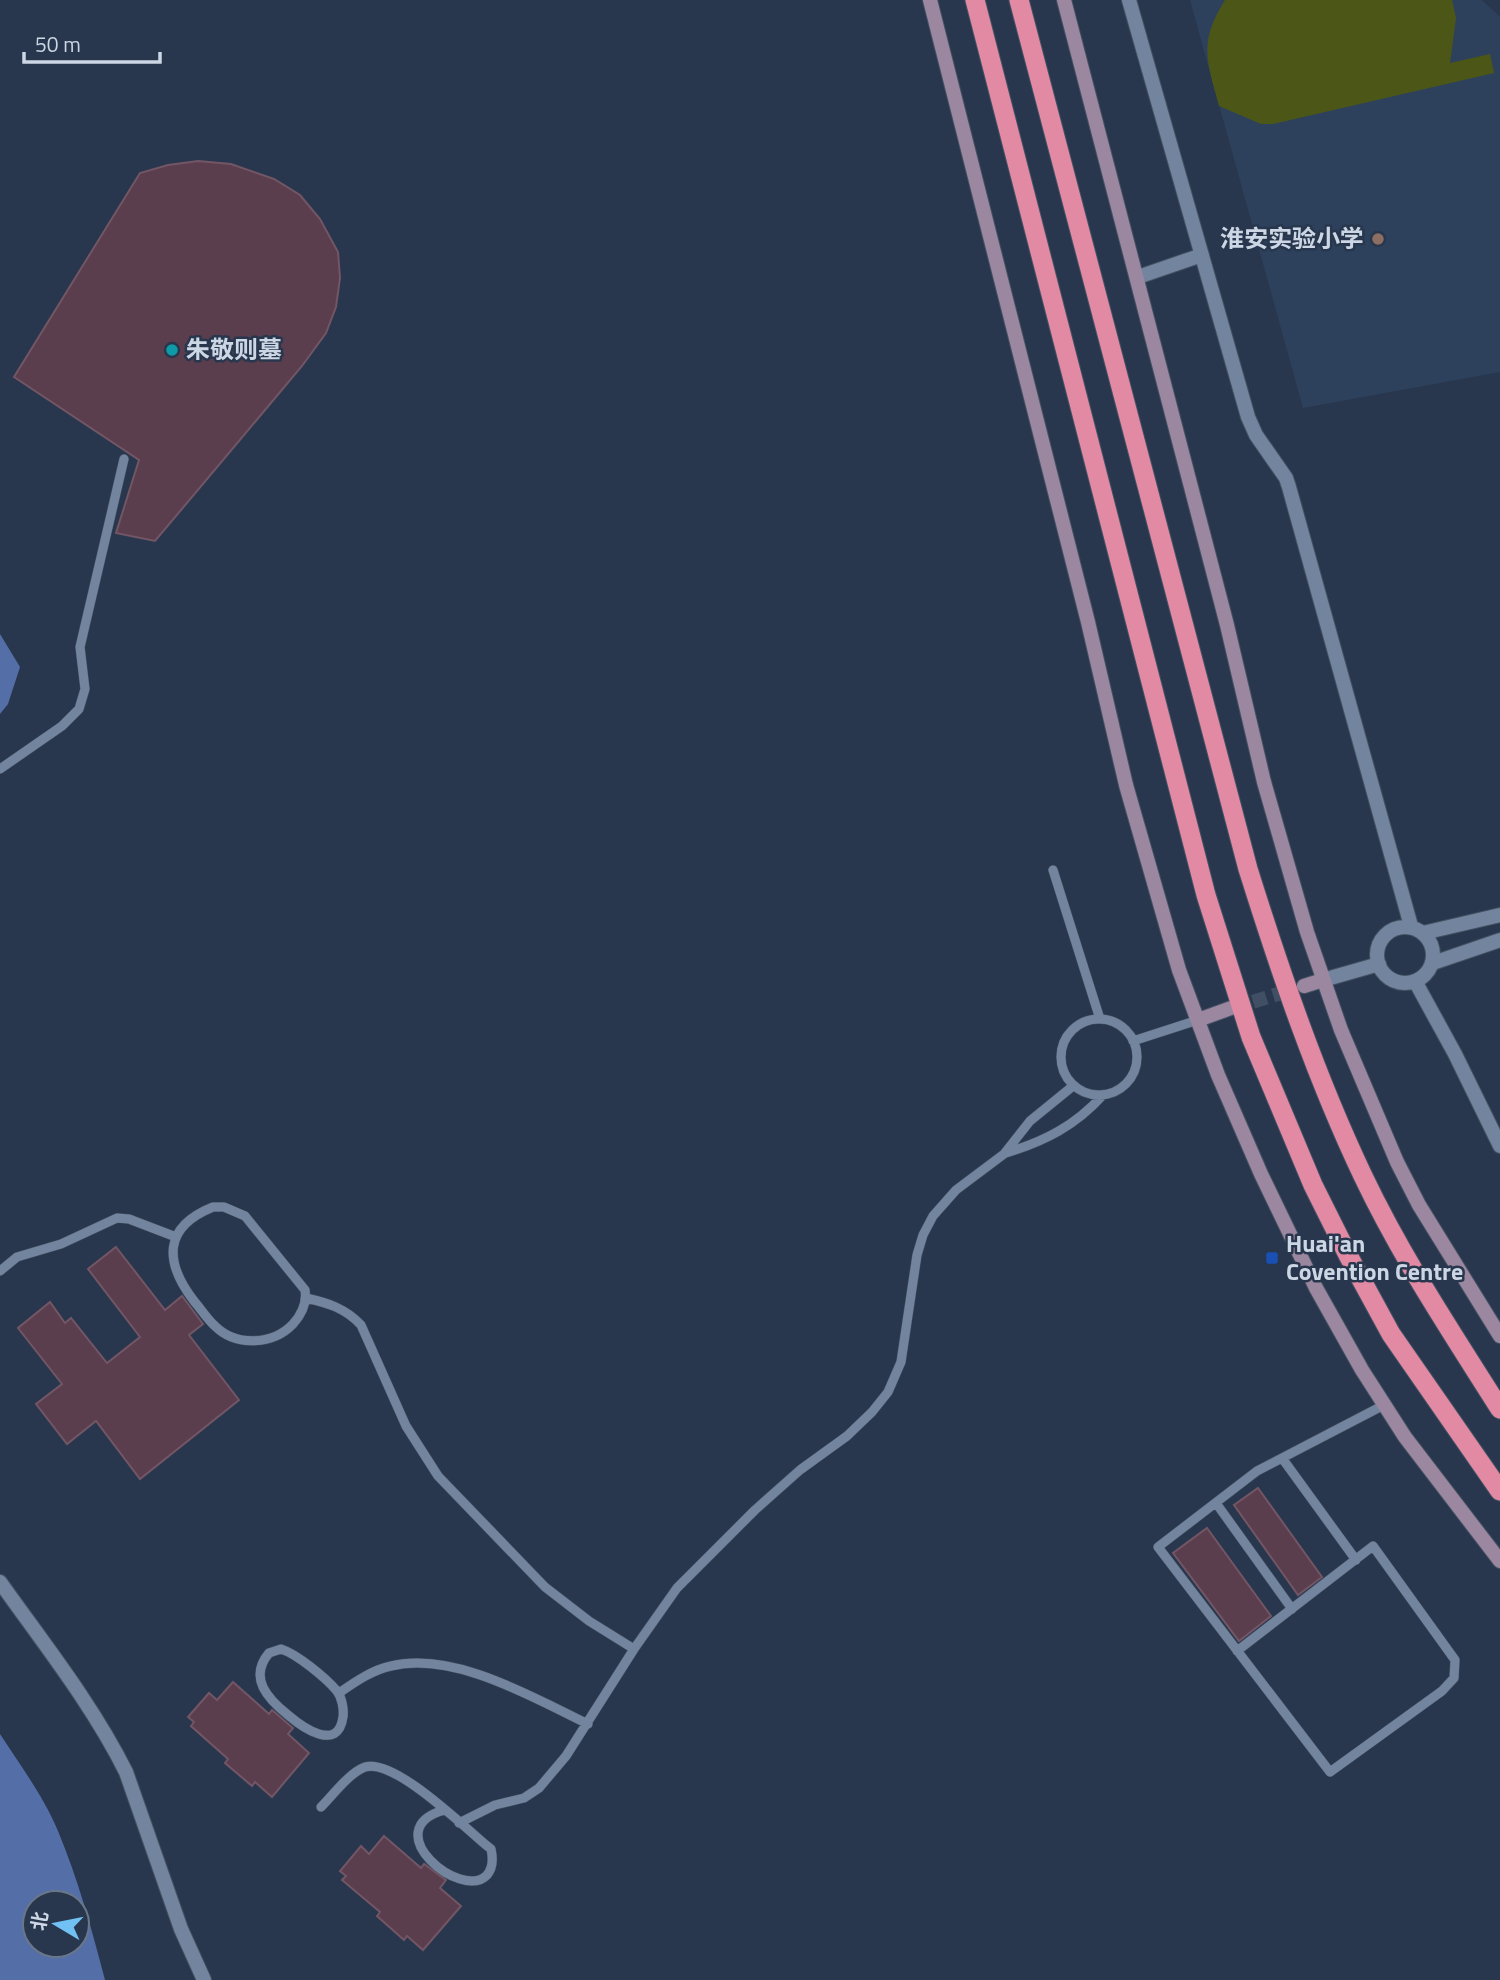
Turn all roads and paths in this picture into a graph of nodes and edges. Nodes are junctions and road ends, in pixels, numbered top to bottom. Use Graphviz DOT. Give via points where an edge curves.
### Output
graph roads {
  1 [pos="930,0"];
  2 [pos="975,0"];
  3 [pos="1019,0"];
  4 [pos="1064,0"];
  5 [pos="1129,0"];
  6 [pos="1202,255"];
  7 [pos="1138,277"];
  8 [pos="124,458"];
  9 [pos="0,769"];
  10 [pos="1053,870"];
  11 [pos="1500,915"];
  12 [pos="1417,930"];
  13 [pos="1500,940"];
  14 [pos="1433,963"];
  15 [pos="1379,964"];
  16 [pos="1323,980"];
  17 [pos="1415,981"];
  18 [pos="1304,986"];
  19 [pos="1231,1008"];
  20 [pos="1100,1019"];
  21 [pos="1198,1020"];
  22 [pos="1133,1041"];
  23 [pos="1073,1086"];
  24 [pos="1103,1096"];
  25 [pos="1500,1146"];
  26 [pos="1004,1154"];
  27 [pos="176,1237"];
  28 [pos="0,1271"];
  29 [pos="306,1298"];
  30 [pos="1500,1336"];
  31 [pos="1384,1405"];
  32 [pos="1500,1409"];
  33 [pos="1282,1458"];
  34 [pos="1500,1491"];
  35 [pos="1216,1503"];
  36 [pos="1356,1560"];
  37 [pos="1500,1561"];
  38 [pos="0,1583"];
  39 [pos="1292,1609"];
  40 [pos="634,1649"];
  41 [pos="1237,1651"];
  42 [pos="339,1693"];
  43 [pos="588,1724"];
  44 [pos="321,1807"];
  45 [pos="444,1810"];
  46 [pos="459,1823"];
  47 [pos="204,1980"];
  1 -- 21 [label="main road" via="1126,785 1179,970"];
  2 -- 34 [label="highway" via="1206,895 1251,1037 1313,1185 1391,1334"];
  3 -- 32 [label="highway" via="1272,946 1323,1087 1364,1179"];
  4 -- 7 [label="main road"];
  5 -- 6 [label="street"];
  6 -- 7 [label="street"];
  6 -- 12 [label="street" via="1248,416 1286,478"];
  7 -- 16 [label="main road" via="1264,782"];
  8 -- 9 [label="lane" via="80,647 85,689 79,709"];
  10 -- 20 [label="lane"];
  11 -- 12 [label="street"];
  12 -- 14 [label="street" via="1432,945"];
  12 -- 15 [label="street" via="1399,927 1384,936 1377,954"];
  13 -- 14 [label="street"];
  14 -- 17 [label="street"];
  15 -- 16 [label="street"];
  15 -- 17 [label="street" via="1397,982"];
  16 -- 18 [label="main road"];
  16 -- 30 [label="main road" via="1397,1162"];
  17 -- 25 [label="street"];
  19 -- 21 [label="main road"];
  20 -- 22 [label="lane" via="1119,1025"];
  20 -- 23 [label="lane" via="1078,1025 1063,1043 1061,1066"];
  21 -- 22 [label="lane"];
  21 -- 31 [label="main road" via="1245,1138 1310,1277"];
  22 -- 24 [label="lane" via="1136,1064 1132,1076 1125,1086"];
  23 -- 24 [label="lane"];
  23 -- 26 [label="lane" via="1030,1121"];
  24 -- 26 [label="lane" via="1053,1137"];
  26 -- 40 [label="lane" via="956,1190 923,1235 912,1277 901,1362 888,1392 847,1436 778,1489 709,1556 666,1602"];
  27 -- 28 [label="lane" via="117,1218 61,1244 17,1257"];
  27 -- 29 [label="lane" via="202,1211 213,1207 234,1210 252,1223 305,1290"];
  27 -- 29 [label="lane" via="172,1260 179,1280 216,1328 227,1335 253,1340 278,1336 297,1319"];
  29 -- 40 [label="lane" via="337,1306 360,1325 416,1444 466,1508 545,1587"];
  31 -- 33 [label="lane"];
  31 -- 37 [label="main road"];
  33 -- 35 [label="lane"];
  33 -- 36 [label="lane"];
  35 -- 39 [label="lane"];
  35 -- 41 [label="lane" via="1158,1547"];
  36 -- 39 [label="lane"];
  36 -- 41 [label="lane" via="1373,1546 1455,1660 1454,1678 1443,1691 1330,1772"];
  38 -- 47 [label="street" via="121,1761 180,1928"];
  39 -- 41 [label="lane"];
  40 -- 43 [label="lane"];
  42 -- 42 [label="lane" via="287,1651 269,1653 262,1665 260,1682 268,1698 315,1734 330,1734 341,1726"];
  42 -- 43 [label="lane" via="390,1666 426,1663 482,1677"];
  43 -- 46 [label="lane" via="531,1794"];
  44 -- 45 [label="lane" via="354,1774 371,1766 405,1778"];
  45 -- 46 [label="lane"];
  45 -- 46 [label="lane" via="421,1825 421,1850 449,1875 478,1882 490,1871 491,1849"];
}
